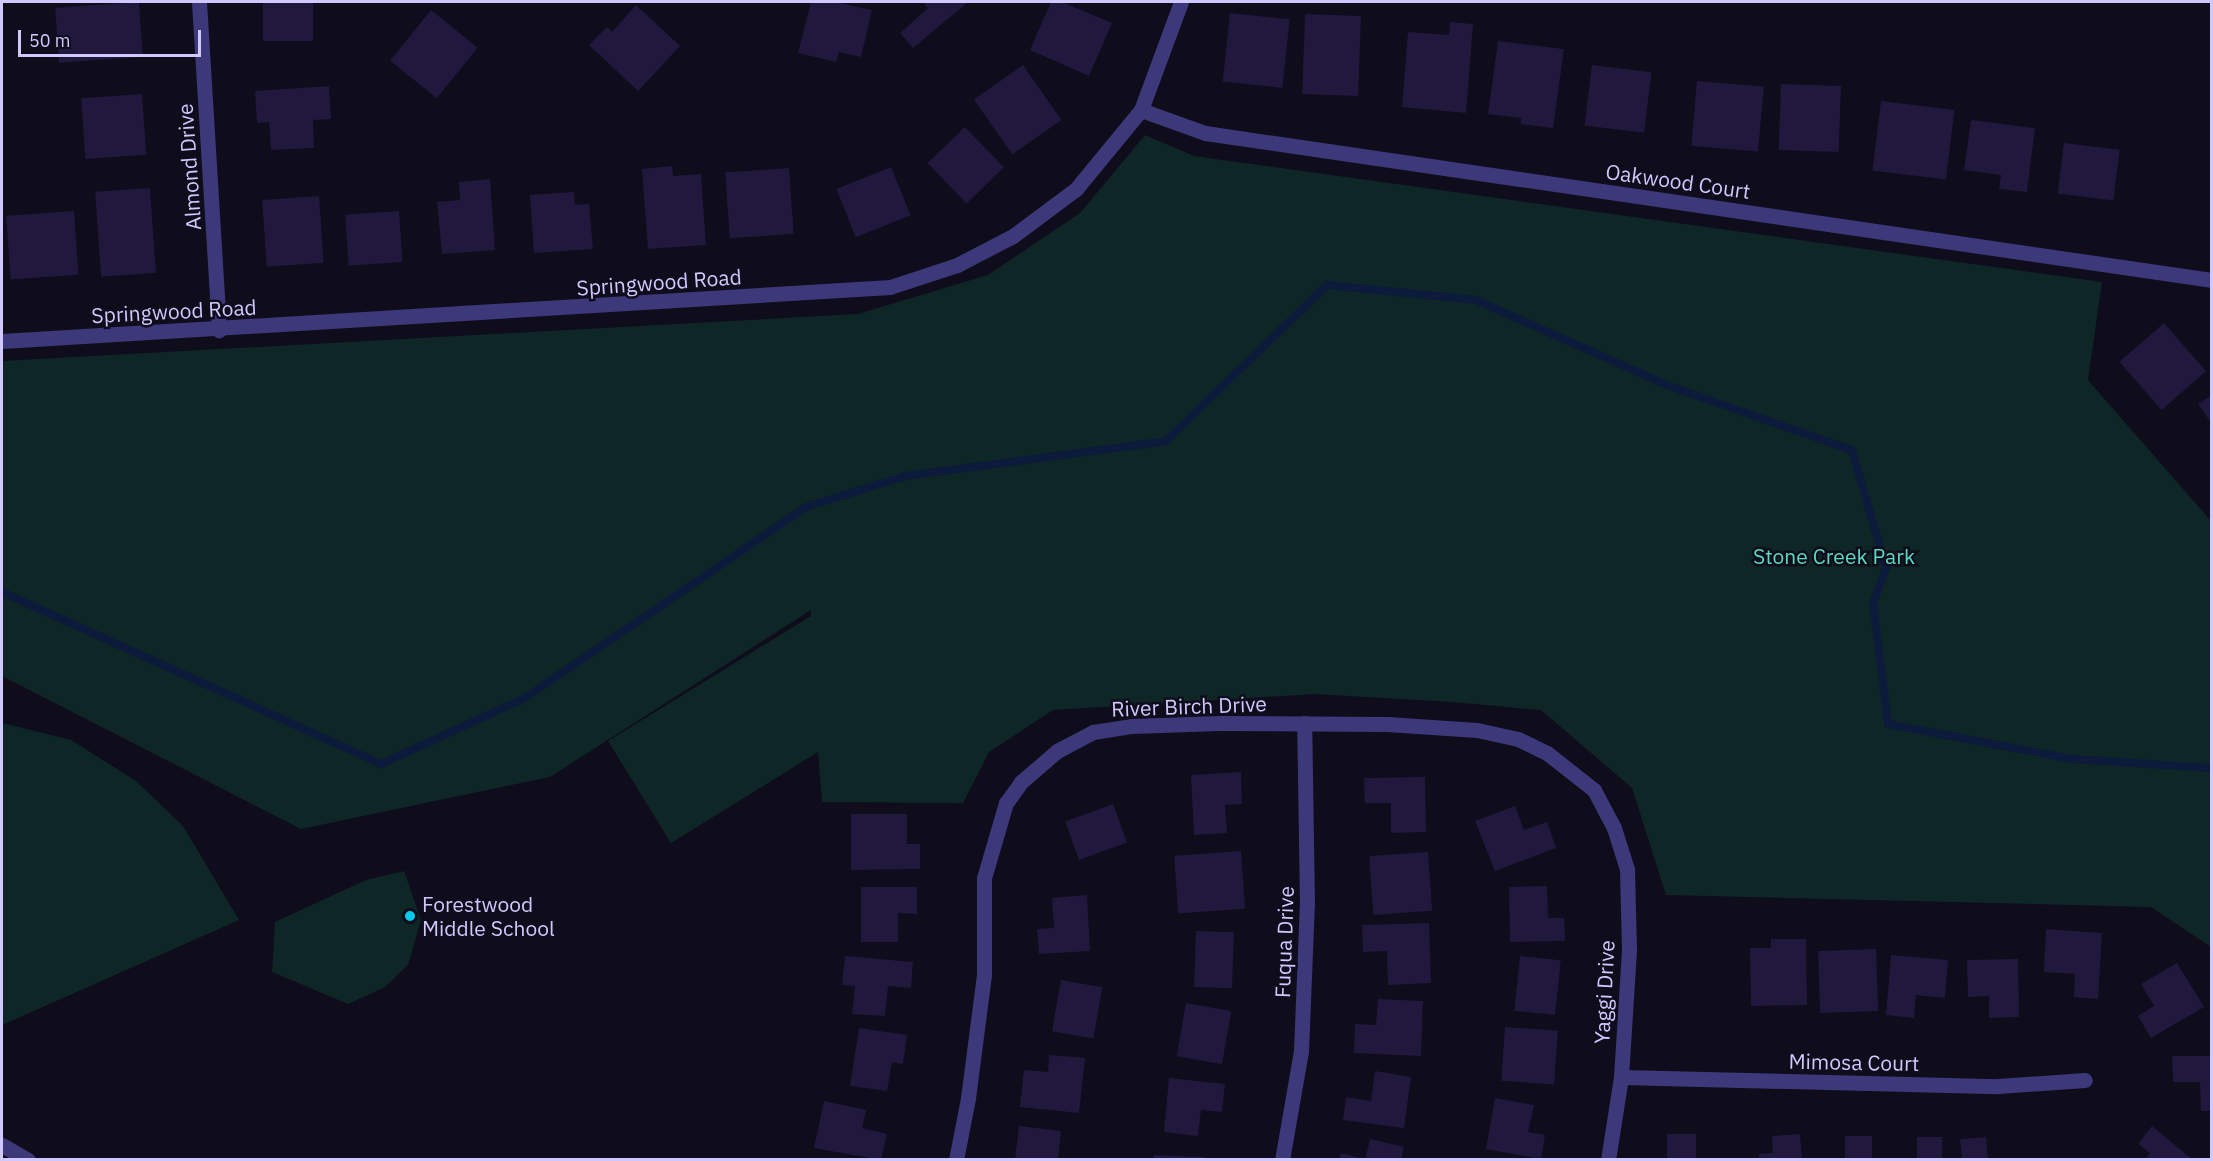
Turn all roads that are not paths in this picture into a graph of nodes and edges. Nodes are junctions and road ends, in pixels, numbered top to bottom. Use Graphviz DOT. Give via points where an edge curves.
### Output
graph roads {
  1 [pos="199,2"];
  2 [pos="1181,2"];
  3 [pos="1141,110"];
  4 [pos="2211,280"];
  5 [pos="219,330"];
  6 [pos="2,341"];
  7 [pos="1304,723"];
  8 [pos="1614,828"];
  9 [pos="1621,1077"];
  10 [pos="2085,1080"];
  11 [pos="2,1144"];
  12 [pos="28,1160"];
  13 [pos="956,1160"];
  14 [pos="1282,1160"];
  15 [pos="1608,1160"];
  1 -- 5 [label="street, Almond Drive"];
  2 -- 3 [label="street, Springwood Road"];
  3 -- 4 [label="street, Oakwood Court" via="1206,133"];
  3 -- 5 [label="street, Springwood Road" via="1076,189 1013,236 957,265 890,286"];
  5 -- 6 [label="street, Springwood Road"];
  7 -- 8 [label="street, River Birch Drive" via="1477,730 1518,739 1579,776 1594,790"];
  7 -- 13 [label="street, River Birch Drive" via="1131,726 1093,732 1057,751 1022,782 1006,803 984,878 984,975"];
  7 -- 14 [label="street, Fuqua Drive" via="1307,904 1301,1040"];
  8 -- 9 [label="street, Yaggi Drive" via="1627,869 1629,951"];
  9 -- 10 [label="street, Mimosa Court" via="1998,1086"];
  9 -- 15 [label="street, Yaggi Drive"];
  11 -- 12 [label="street"];
}
